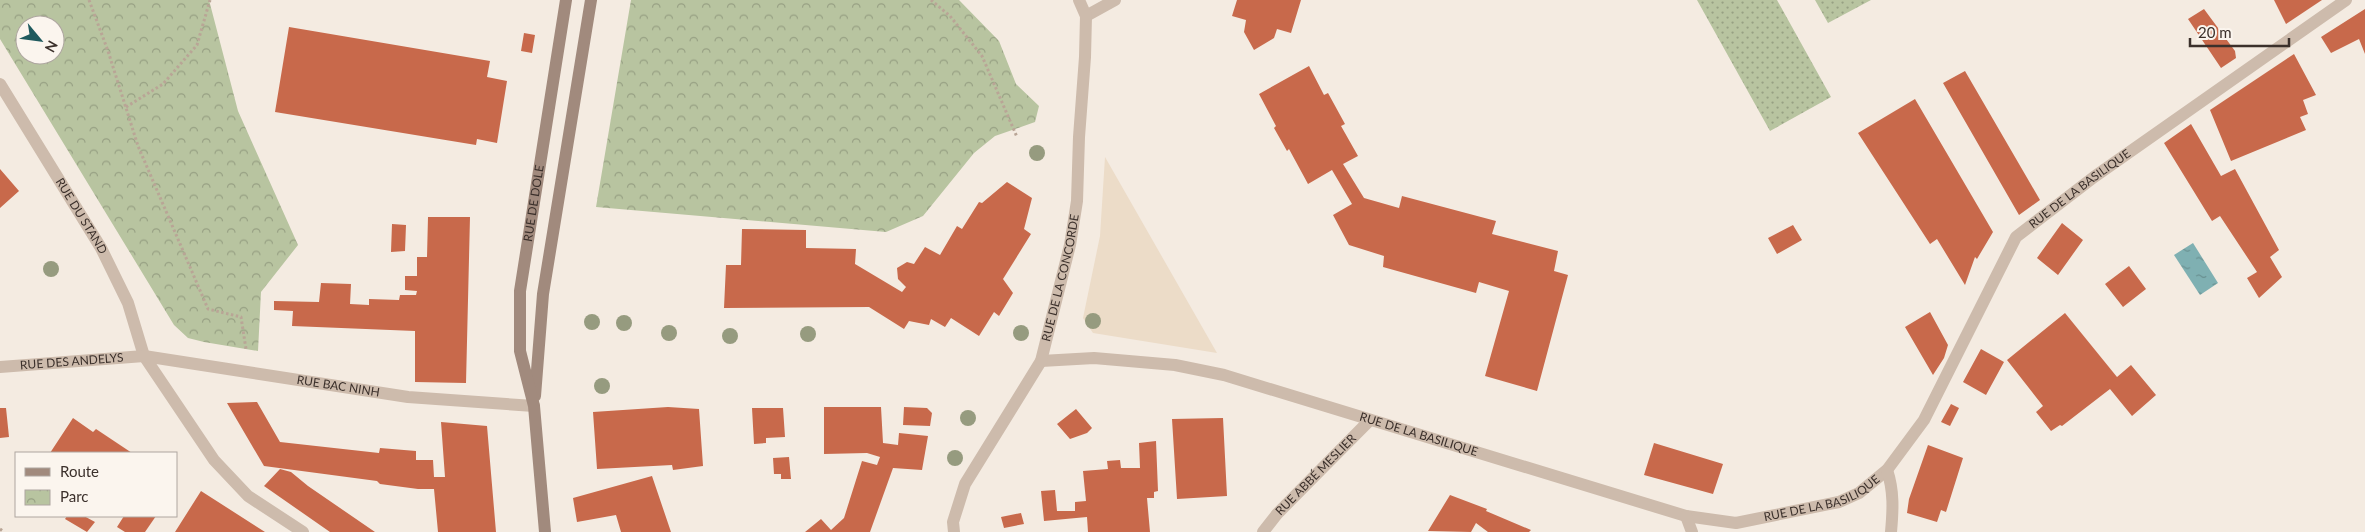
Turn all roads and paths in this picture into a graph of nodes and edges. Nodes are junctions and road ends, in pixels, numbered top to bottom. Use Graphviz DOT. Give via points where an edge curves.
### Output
graph roads {
  1 [pos="90,0"];
  2 [pos="210,0"];
  3 [pos="566,0"];
  4 [pos="591,0"];
  5 [pos="931,0"];
  6 [pos="1079,0"];
  7 [pos="1115,0"];
  8 [pos="2346,0"];
  9 [pos="1086,16"];
  10 [pos="0,84"];
  11 [pos="126,107"];
  12 [pos="1017,137"];
  13 [pos="246,353"];
  14 [pos="144,356"];
  15 [pos="1041,362"];
  16 [pos="0,367"];
  17 [pos="534,406"];
  18 [pos="1370,420"];
  19 [pos="1887,470"];
  20 [pos="1686,516"];
  21 [pos="0,529"];
  22 [pos="4,532"];
  23 [pos="303,532"];
  24 [pos="545,532"];
  25 [pos="954,532"];
  26 [pos="1264,532"];
  27 [pos="1692,532"];
  28 [pos="1891,532"];
  1 -- 11 [label="path"];
  2 -- 11 [label="path" via="197,45 163,84"];
  3 -- 17 [label="main road, RUE DE DOLE" via="520,291 520,351"];
  4 -- 17 [label="main road, RUE DE DOLE" via="543,294"];
  5 -- 12 [label="path" via="950,16 982,56"];
  6 -- 9 [label="street, RUE DE LA CONCORDE"];
  7 -- 9 [label="street"];
  8 -- 19 [label="street, RUE DE LA BASILIQUE" via="2094,176 2016,237 1924,420"];
  9 -- 15 [label="street, RUE DE LA CONCORDE" via="1077,201 1070,245"];
  10 -- 14 [label="street, RUE DU STAND" via="101,248 128,303"];
  11 -- 13 [label="path" via="138,146 208,309 241,317"];
  14 -- 16 [label="street, RUE DES ANDELYS"];
  14 -- 17 [label="street, RUE BAC NINH" via="408,397"];
  14 -- 23 [label="street, RUE DU STAND" via="214,460 248,496"];
  15 -- 18 [label="street, RUE DE LA BASILIQUE" via="1094,358 1175,365 1224,375"];
  15 -- 25 [label="street, RUE DE LA CONCORDE" via="965,484 953,522"];
  17 -- 24 [label="main road, RUE DE DOLE"];
  18 -- 20 [label="street, RUE DE LA BASILIQUE"];
  18 -- 26 [label="street, RUE ABBÉ MESLIER"];
  19 -- 20 [label="street, RUE DE LA BASILIQUE" via="1859,493 1839,502 1736,523"];
  19 -- 28 [label="street" via="1892,493"];
  20 -- 27 [label="street"];
  21 -- 22 [label="path"];
}
